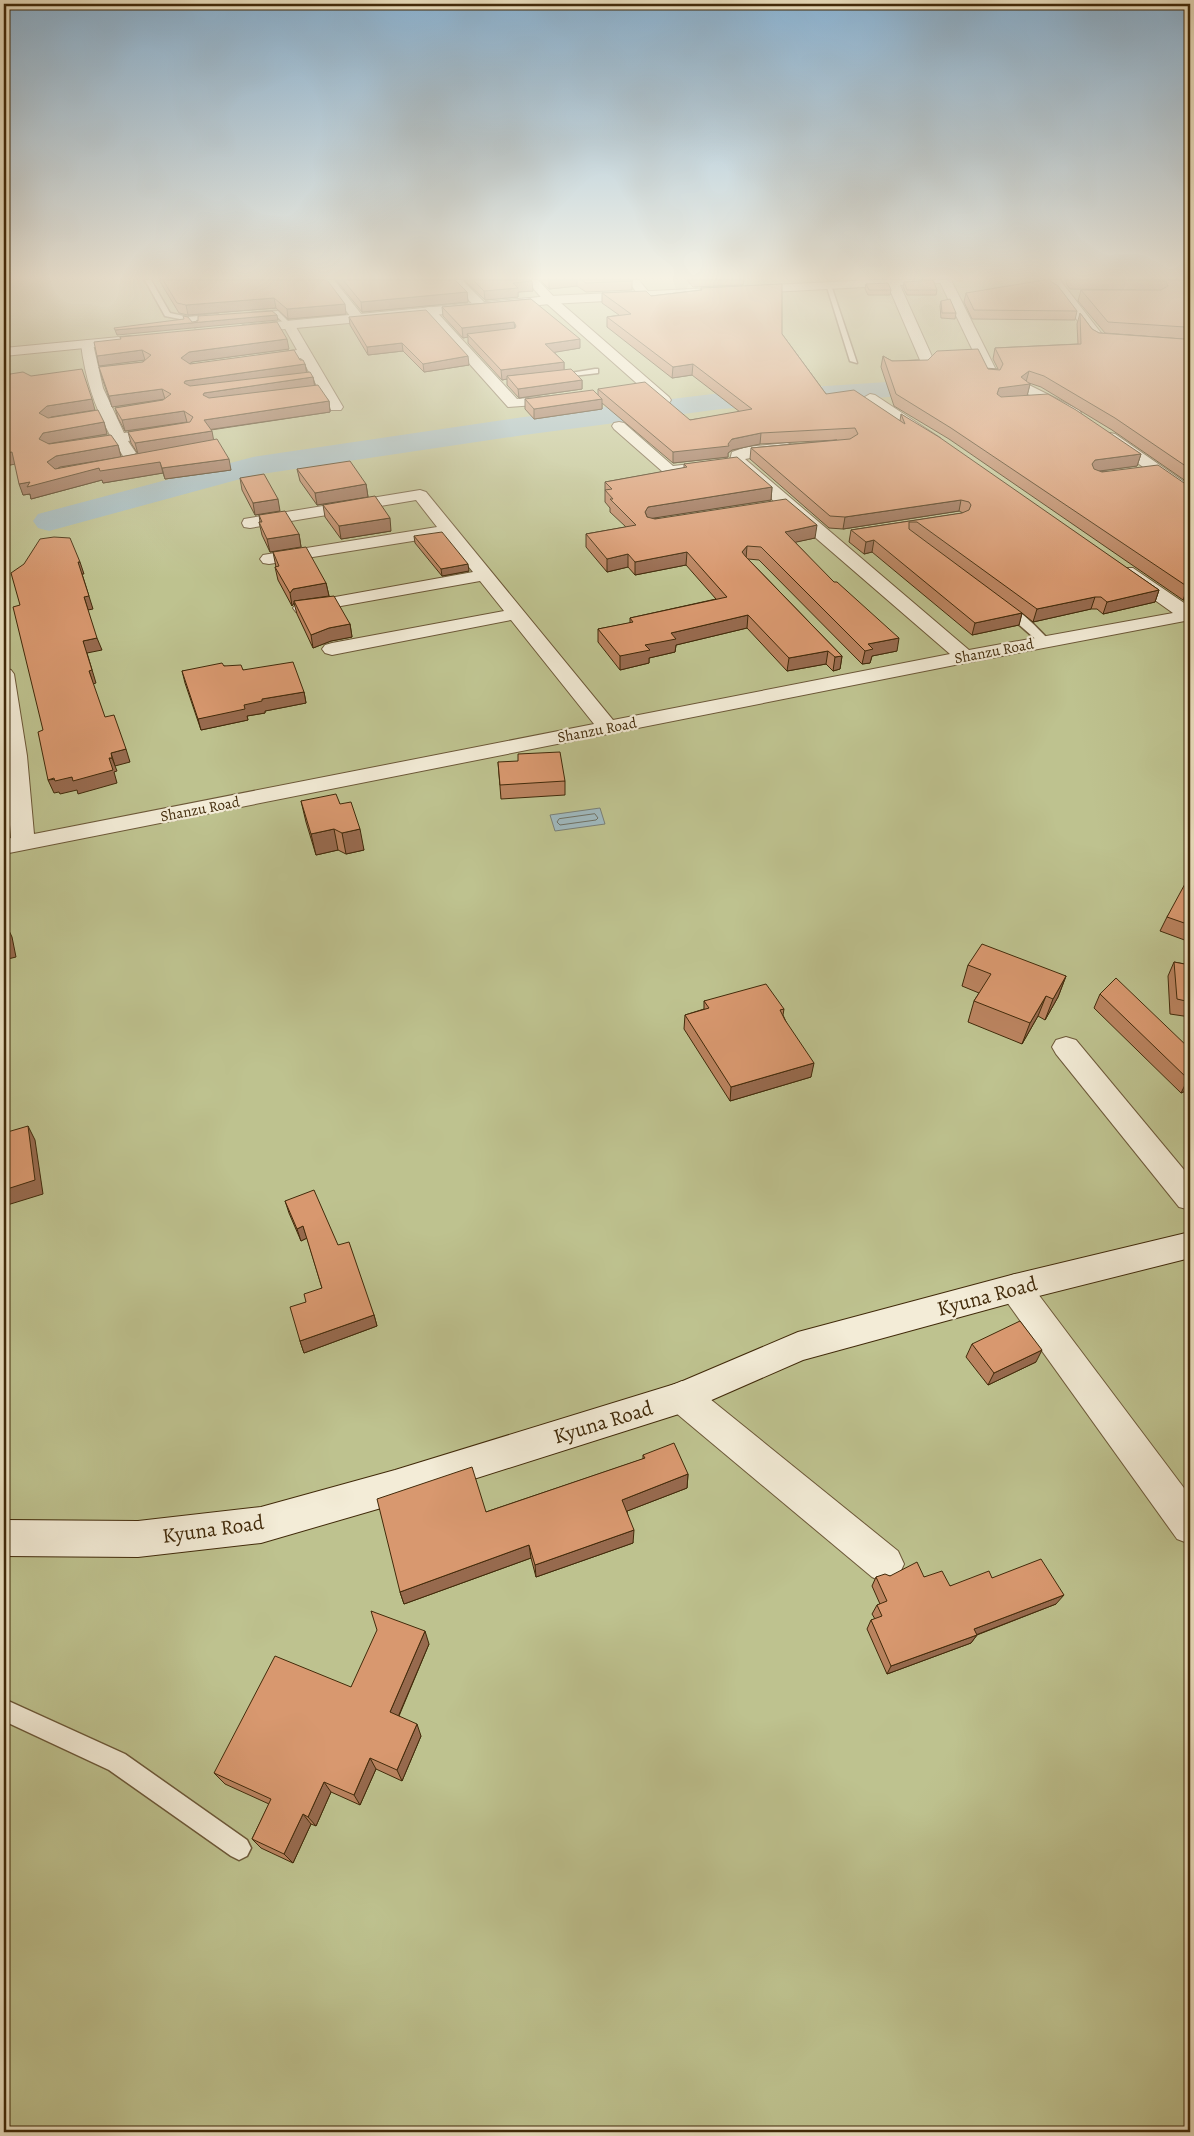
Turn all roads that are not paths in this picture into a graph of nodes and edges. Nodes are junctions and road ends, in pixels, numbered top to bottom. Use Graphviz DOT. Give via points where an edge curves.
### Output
graph roads {
  1 [pos="88,380"];
  2 [pos="316,380"];
  3 [pos="497,380"];
  4 [pos="641,380"];
  5 [pos="648,386"];
  6 [pos="629,389"];
  7 [pos="1024,395"];
  8 [pos="581,396"];
  9 [pos="870,398"];
  10 [pos="664,400"];
  11 [pos="336,407"];
  12 [pos="126,411"];
  13 [pos="106,414"];
  14 [pos="88,417"];
  15 [pos="619,426"];
  16 [pos="177,429"];
  17 [pos="119,438"];
  18 [pos="943,444"];
  19 [pos="62,447"];
  20 [pos="799,448"];
  21 [pos="740,462"];
  22 [pos="115,464"];
  23 [pos="1158,470"];
  24 [pos="1132,473"];
  25 [pos="1190,493"];
  26 [pos="786,504"];
  27 [pos="767,507"];
  28 [pos="250,523"];
  29 [pos="448,530"];
  30 [pos="822,534"];
  31 [pos="843,536"];
  32 [pos="269,559"];
  33 [pos="1112,561"];
  34 [pos="485,575"];
  35 [pos="998,602"];
  36 [pos="302,608"];
  37 [pos="516,614"];
  38 [pos="1190,615"];
  39 [pos="1044,641"];
  40 [pos="332,649"];
  41 [pos="965,657"];
  42 [pos="4,674"];
  43 [pos="608,728"];
  44 [pos="13,846"];
  45 [pos="1066,1047"];
  46 [pos="1190,1198"];
  47 [pos="1190,1245"];
  48 [pos="1015,1288"];
  49 [pos="682,1397"];
  50 [pos="1190,1526"];
  51 [pos="4,1538"];
  52 [pos="885,1564"];
  53 [pos="4,1710"];
  54 [pos="240,1848"];
  1 -- 13 [label="street"];
  2 -- 11 [label="street"];
  3 -- 8 [label="street" via="513,404 517,405"];
  4 -- 5 [label="street"];
  5 -- 6 [label="street"];
  5 -- 10 [label="street"];
  7 -- 23 [label="street" via="1049,399"];
  9 -- 18 [label="street"];
  12 -- 13 [label="street"];
  13 -- 14 [label="street"];
  13 -- 17 [label="street"];
  15 -- 21 [label="street" via="660,464 672,470"];
  16 -- 17 [label="street"];
  17 -- 19 [label="street"];
  17 -- 22 [label="street" via="138,460"];
  20 -- 21 [label="street" via="746,452 737,456"];
  21 -- 26 [label="street"];
  23 -- 24 [label="street"];
  23 -- 25 [label="street"];
  26 -- 27 [label="street"];
  26 -- 30 [label="street"];
  28 -- 29 [label="street" via="420,495"];
  29 -- 32 [label="street"];
  29 -- 34 [label="street"];
  30 -- 31 [label="street"];
  30 -- 41 [label="street"];
  33 -- 38 [label="street"];
  34 -- 36 [label="street"];
  34 -- 37 [label="street"];
  35 -- 39 [label="lane"];
  37 -- 40 [label="street"];
  37 -- 43 [label="street"];
  38 -- 39 [label="street, Shanzu Road"];
  39 -- 41 [label="street, Shanzu Road"];
  41 -- 43 [label="street, Shanzu Road" via="854,670"];
  42 -- 44 [label="street" via="16,756"];
  43 -- 44 [label="street, Shanzu Road"];
  45 -- 46 [label="street"];
  47 -- 48 [label="street, Kyuna Road"];
  48 -- 49 [label="street, Kyuna Road" via="798,1347"];
  48 -- 50 [label="street"];
  49 -- 51 [label="street, Kyuna Road" via="395,1487 261,1525 138,1539"];
  49 -- 52 [label="street"];
  53 -- 54 [label="lane" via="117,1762"];
}
